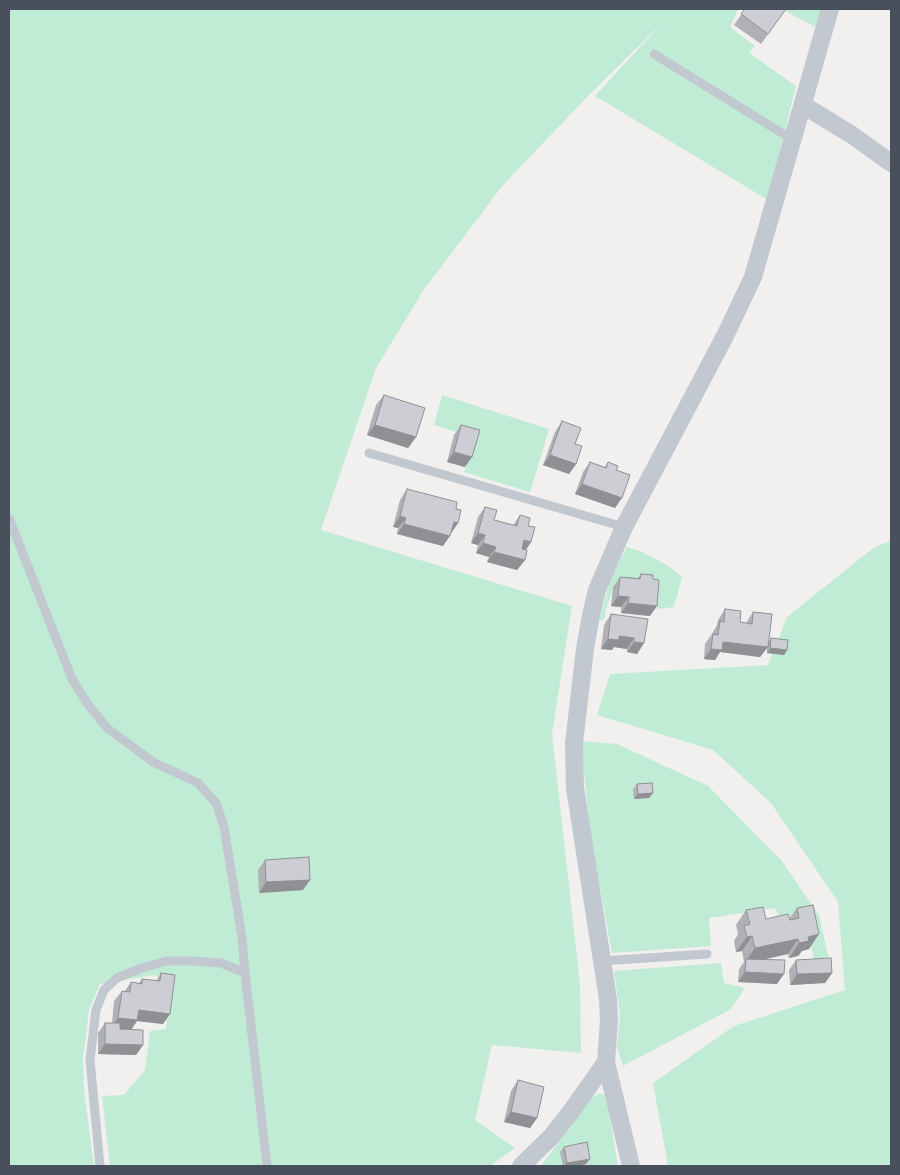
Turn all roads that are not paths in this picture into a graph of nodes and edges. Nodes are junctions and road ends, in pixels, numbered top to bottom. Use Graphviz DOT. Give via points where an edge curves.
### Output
graph roads {
  1 [pos="830,9"];
  2 [pos="654,54"];
  3 [pos="803,105"];
  4 [pos="793,140"];
  5 [pos="891,163"];
  6 [pos="369,453"];
  7 [pos="9,518"];
  8 [pos="624,527"];
  9 [pos="706,954"];
  10 [pos="602,961"];
  11 [pos="245,973"];
  12 [pos="606,1062"];
  13 [pos="100,1166"];
  14 [pos="267,1166"];
  15 [pos="520,1166"];
  16 [pos="631,1166"];
  1 -- 3 [label="street"];
  2 -- 4 [label="lane"];
  3 -- 4 [label="street"];
  3 -- 5 [label="street"];
  4 -- 8 [label="street" via="753,276 721,344"];
  6 -- 8 [label="lane"];
  7 -- 11 [label="lane" via="72,679 87,703 107,728 153,762 198,783 216,804 224,826"];
  8 -- 10 [label="street" via="597,590 591,615 574,743 575,788"];
  9 -- 10 [label="lane"];
  10 -- 12 [label="street" via="609,1020"];
  11 -- 13 [label="lane" via="221,963 166,961 117,978 104,990 96,1010 90,1060"];
  11 -- 14 [label="lane"];
  12 -- 15 [label="street" via="551,1137"];
  12 -- 16 [label="street"];
}
